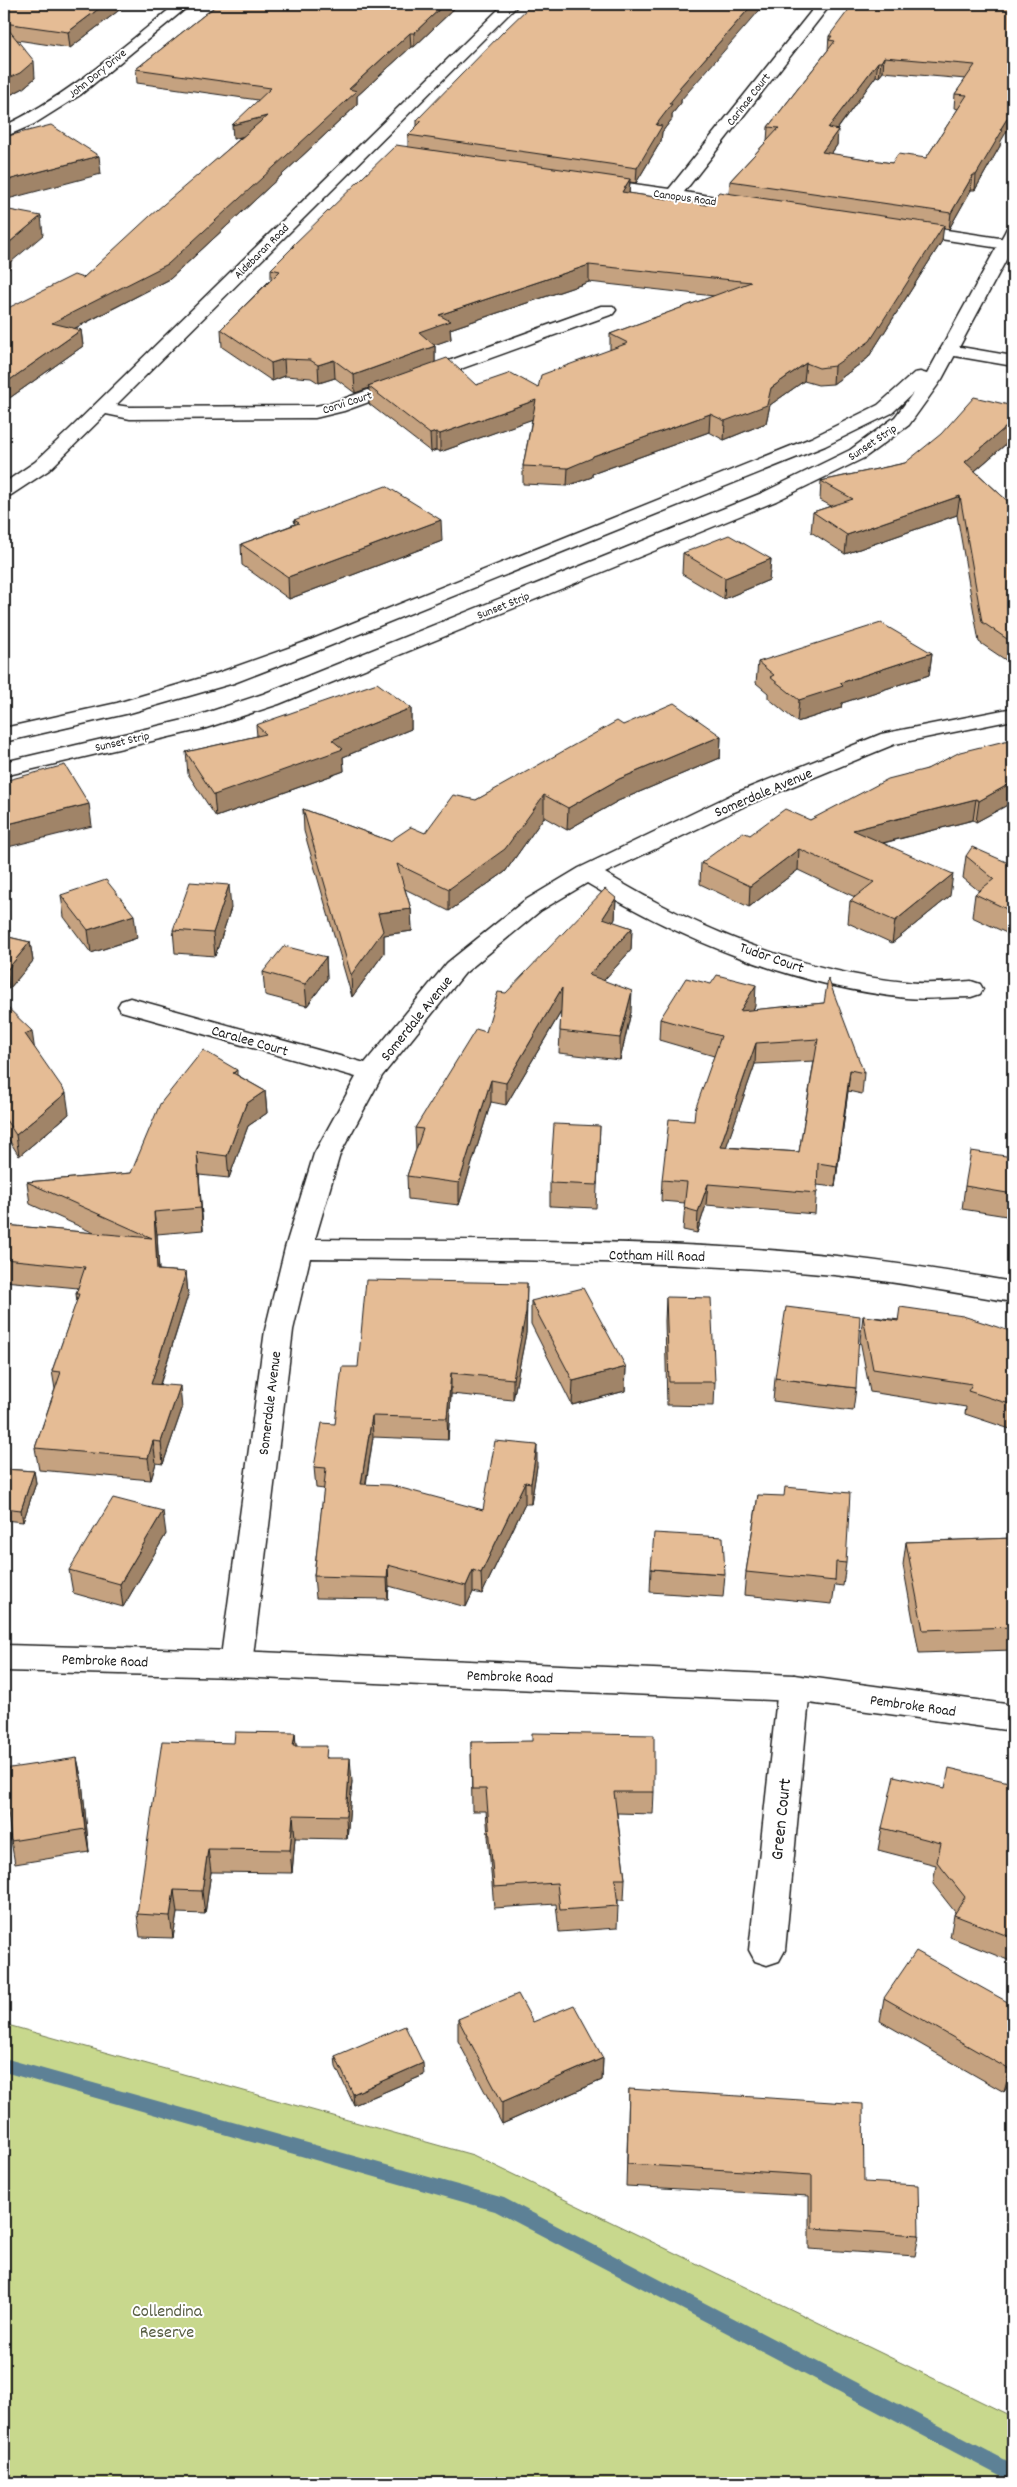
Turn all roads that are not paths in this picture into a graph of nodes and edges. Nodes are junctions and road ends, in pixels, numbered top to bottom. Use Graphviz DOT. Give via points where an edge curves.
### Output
graph roads {
  1 [pos="184,4"];
  2 [pos="512,4"];
  3 [pos="824,4"];
  4 [pos="4,132"];
  5 [pos="364,150"];
  6 [pos="383,152"];
  7 [pos="576,181"];
  8 [pos="673,195"];
  9 [pos="761,208"];
  10 [pos="889,227"];
  11 [pos="1010,238"];
  12 [pos="607,310"];
  13 [pos="948,350"];
  14 [pos="1013,361"];
  15 [pos="102,408"];
  16 [pos="4,491"];
  17 [pos="1013,714"];
  18 [pos="4,736"];
  19 [pos="4,769"];
  20 [pos="588,872"];
  21 [pos="971,988"];
  22 [pos="130,1006"];
  23 [pos="371,1073"];
  24 [pos="298,1248"];
  25 [pos="1013,1292"];
  26 [pos="4,1658"];
  27 [pos="236,1664"];
  28 [pos="794,1688"];
  29 [pos="1013,1718"];
  30 [pos="768,1950"];
  1 -- 4 [label="street, John Dory Drive" via="57,105"];
  2 -- 5 [label="street, Aldebaran Road"];
  3 -- 8 [label="street, Carinae Court"];
  5 -- 6 [label="street"];
  5 -- 15 [label="street, Aldebaran Road"];
  7 -- 8 [label="street, Canopus Road"];
  8 -- 9 [label="street, Canopus Road"];
  10 -- 11 [label="street"];
  11 -- 13 [label="street, Sunset Strip"];
  12 -- 15 [label="street, Corvi Court" via="338,407 315,412 130,413"];
  13 -- 14 [label="street"];
  13 -- 18 [label="street, Sunset Strip" via="885,409 809,445 226,678 122,708"];
  13 -- 19 [label="street, Sunset Strip" via="936,375 902,421 857,454 769,497 271,700 195,724"];
  15 -- 16 [label="street, Aldebaran Road" via="42,466"];
  17 -- 20 [label="street, Somerdale Avenue" via="889,740 739,800"];
  20 -- 21 [label="street, Tudor Court" via="653,911 798,966 908,990"];
  20 -- 23 [label="street, Somerdale Avenue" via="532,906 456,968"];
  22 -- 23 [label="street, Caralee Court"];
  23 -- 24 [label="street, Somerdale Avenue" via="327,1154"];
  24 -- 25 [label="street, Cotham Hill Road" via="699,1255 883,1270"];
  24 -- 27 [label="street, Somerdale Avenue" via="278,1330"];
  26 -- 27 [label="street, Pembroke Road"];
  27 -- 28 [label="street, Pembroke Road"];
  28 -- 29 [label="street, Pembroke Road"];
  28 -- 30 [label="street, Green Court"];
}
